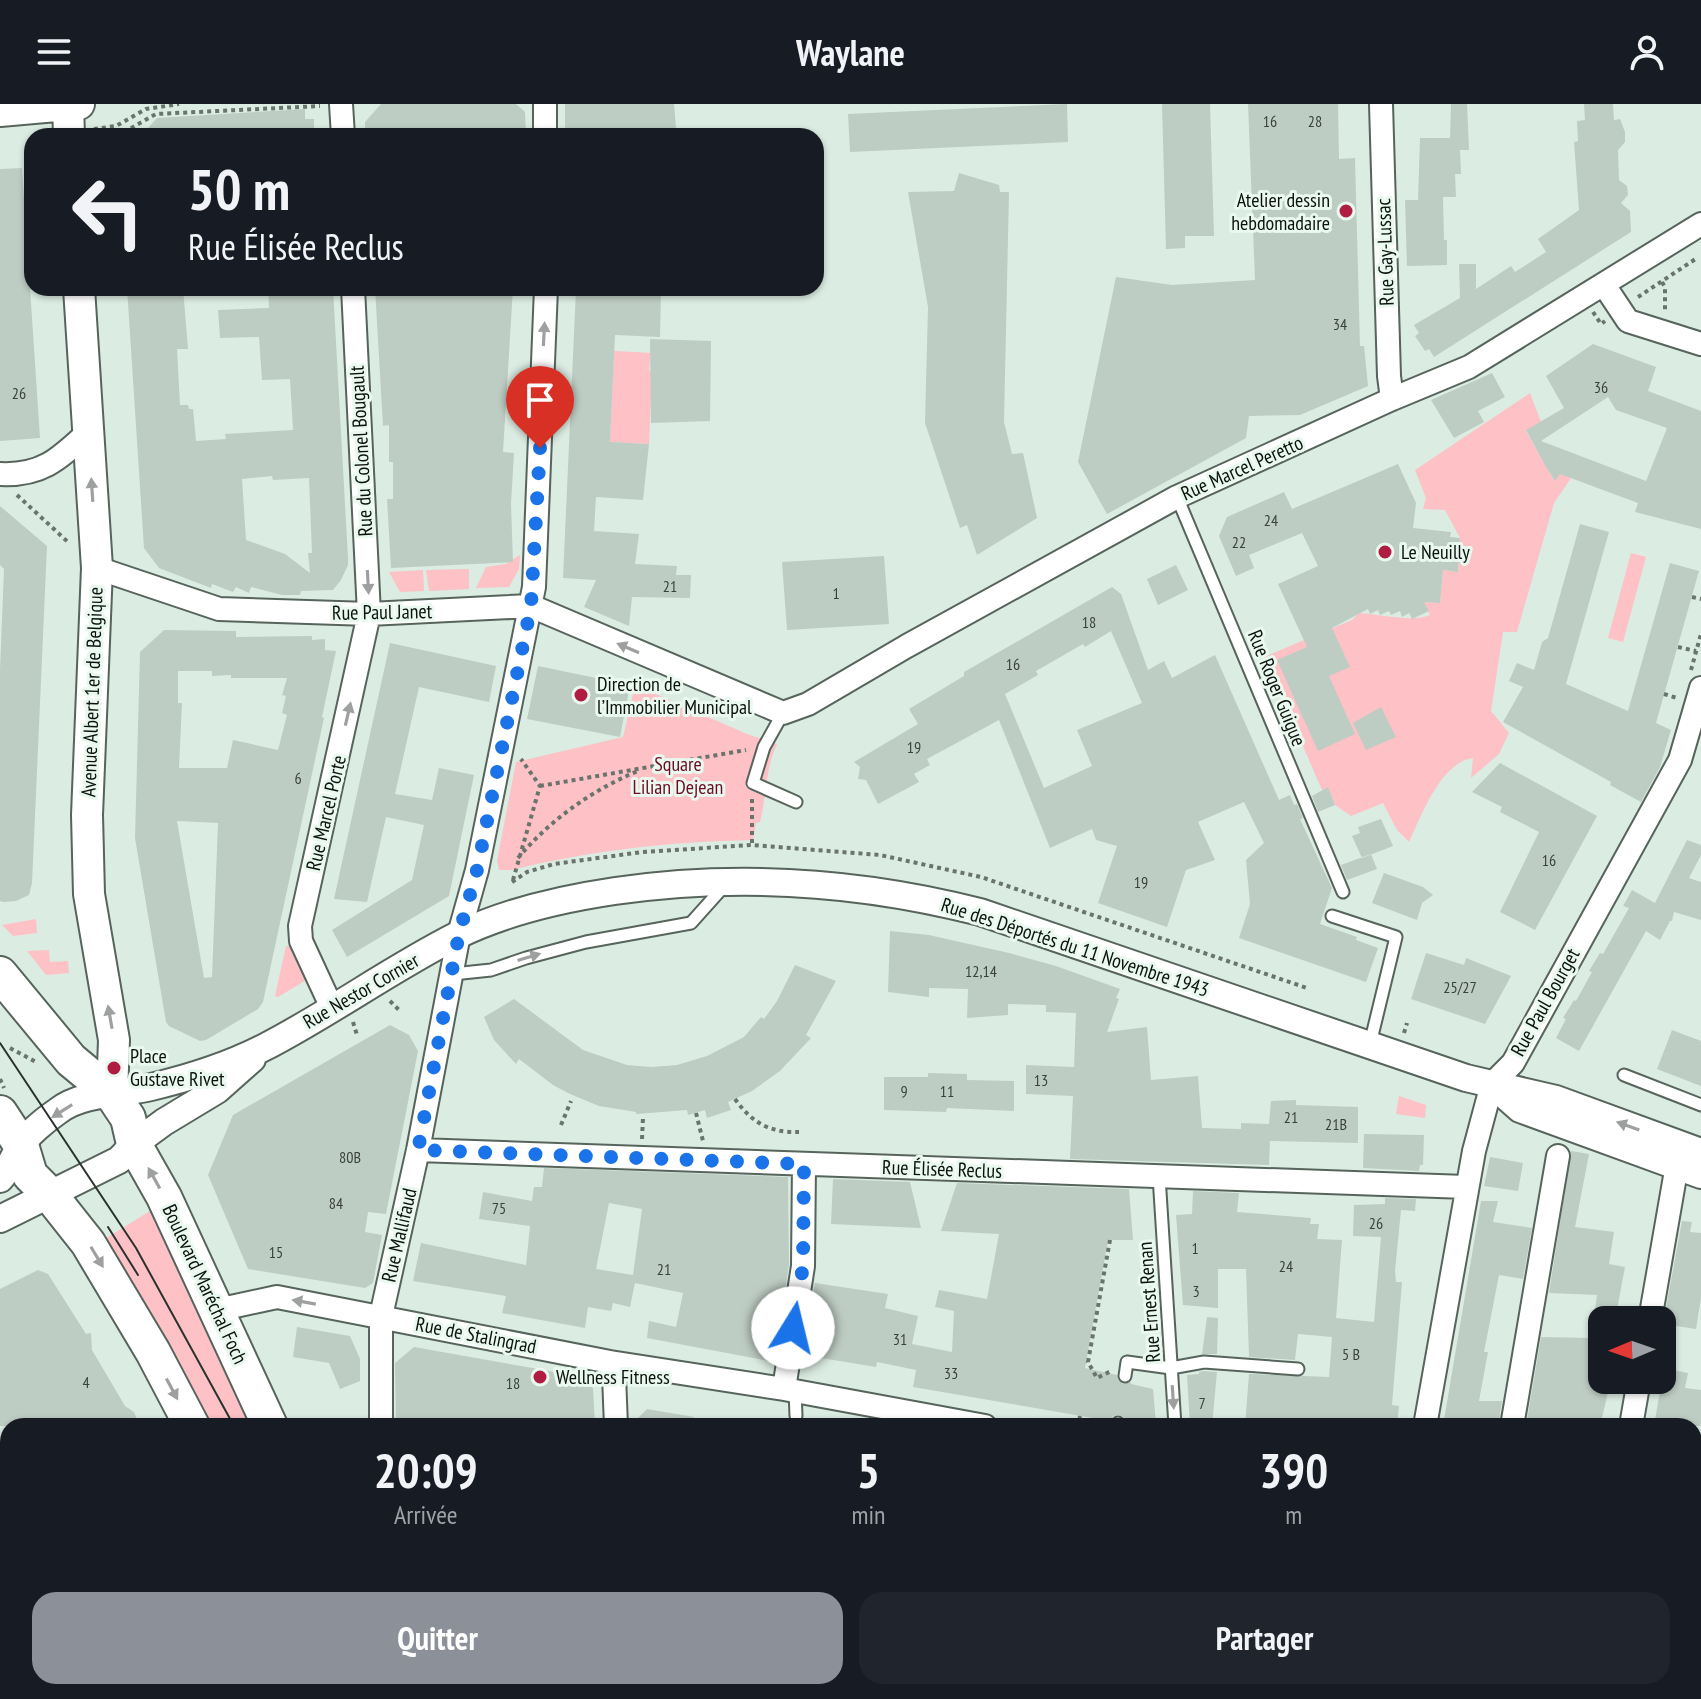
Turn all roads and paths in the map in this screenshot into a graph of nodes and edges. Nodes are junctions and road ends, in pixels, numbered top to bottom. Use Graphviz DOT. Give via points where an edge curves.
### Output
graph roads {
  1 [pos="68,104"];
  2 [pos="79,104"];
  3 [pos="318,104"];
  4 [pos="341,104"];
  5 [pos="545,104"];
  6 [pos="1381,104"];
  7 [pos="247,106"];
  8 [pos="0,111"];
  9 [pos="69,128"];
  10 [pos="131,128"];
  11 [pos="342,128"];
  12 [pos="545,128"];
  13 [pos="1701,224"];
  14 [pos="1661,282"];
  15 [pos="1604,285"];
  16 [pos="80,296"];
  17 [pos="353,296"];
  18 [pos="546,296"];
  19 [pos="1664,314"];
  20 [pos="1701,344"];
  21 [pos="1392,399"];
  22 [pos="88,432"];
  23 [pos="5,482"];
  24 [pos="1177,497"];
  25 [pos="97,568"];
  26 [pos="1692,597"];
  27 [pos="1701,599"];
  28 [pos="531,606"];
  29 [pos="369,614"];
  30 [pos="1678,647"];
  31 [pos="1696,651"];
  32 [pos="1664,694"];
  33 [pos="1692,694"];
  34 [pos="783,713"];
  35 [pos="764,747"];
  36 [pos="516,752"];
  37 [pos="644,768"];
  38 [pos="753,783"];
  39 [pos="540,786"];
  40 [pos="796,802"];
  41 [pos="752,845"];
  42 [pos="518,858"];
  43 [pos="729,880"];
  44 [pos="1343,892"];
  45 [pos="1332,916"];
  46 [pos="459,934"];
  47 [pos="0,974"];
  48 [pos="453,974"];
  49 [pos="1307,988"];
  50 [pos="389,1001"];
  51 [pos="400,1011"];
  52 [pos="343,1014"];
  53 [pos="1407,1023"];
  54 [pos="1404,1033"];
  55 [pos="357,1035"];
  56 [pos="1370,1044"];
  57 [pos="10,1048"];
  58 [pos="263,1048"];
  59 [pos="40,1064"];
  60 [pos="1624,1075"];
  61 [pos="1492,1084"];
  62 [pos="112,1094"];
  63 [pos="735,1099"];
  64 [pos="571,1101"];
  65 [pos="1701,1105"];
  66 [pos="0,1113"];
  67 [pos="561,1125"];
  68 [pos="799,1132"];
  69 [pos="134,1144"];
  70 [pos="21,1145"];
  71 [pos="418,1150"];
  72 [pos="1701,1152"];
  73 [pos="1558,1156"];
  74 [pos="804,1164"];
  75 [pos="1689,1170"];
  76 [pos="1159,1176"];
  77 [pos="0,1179"];
  78 [pos="1466,1187"];
  79 [pos="50,1195"];
  80 [pos="0,1219"];
  81 [pos="1110,1240"];
  82 [pos="1654,1306"];
  83 [pos="217,1310"];
  84 [pos="381,1316"];
  85 [pos="610,1362"];
  86 [pos="1171,1368"];
  87 [pos="1298,1369"];
  88 [pos="1125,1376"];
  89 [pos="1097,1378"];
  90 [pos="790,1390"];
  91 [pos="1637,1394"];
  92 [pos="796,1416"];
  93 [pos="188,1418"];
  94 [pos="266,1418"];
  95 [pos="381,1418"];
  96 [pos="616,1418"];
  97 [pos="942,1418"];
  98 [pos="1174,1418"];
  99 [pos="1426,1418"];
  100 [pos="1513,1418"];
  101 [pos="1632,1418"];
  1 -- 2 [label="main road"];
  1 -- 8 [label="main road"];
  1 -- 9 [label="main road"];
  3 -- 7 [label="path"];
  4 -- 11 [label="street"];
  5 -- 12 [label="street"];
  6 -- 21 [label="street, Rue Gay-Lussac"];
  7 -- 10 [label="path" via="156,114"];
  13 -- 15 [label="street, Rue Marcel Peretto"];
  14 -- 19 [label="path"];
  15 -- 20 [label="street" via="1628,321"];
  15 -- 21 [label="street, Rue Marcel Peretto" via="1469,367"];
  16 -- 22 [label="main road, Avenue Albert 1er de Belgique"];
  17 -- 29 [label="street, Rue du Colonel Bougault, one-way"];
  28 -- 18 [label="street, Rue Mallifaud, one-way"];
  21 -- 24 [label="street, Rue Marcel Peretto"];
  22 -- 23 [label="street" via="51,465"];
  25 -- 22 [label="main road, Avenue Albert 1er de Belgique, one-way"];
  23 -- 25 [label="path"];
  24 -- 34 [label="street, Rue Marcel Peretto" via="808,704"];
  24 -- 44 [label="lane, Rue Roger Guigue"];
  25 -- 29 [label="street, Rue Paul Janet" via="219,609"];
  62 -- 25 [label="main road, Avenue Albert 1er de Belgique, one-way" via="114,1040 89,894"];
  26 -- 27 [label="path"];
  28 -- 29 [label="street, Rue Paul Janet"];
  34 -- 28 [label="street, Rue Paul Janet, one-way"];
  28 -- 46 [label="street, Rue Mallifaud"];
  52 -- 29 [label="street, Rue Marcel Porte, one-way" via="301,941 300,926"];
  30 -- 31 [label="path"];
  32 -- 33 [label="path"];
  33 -- 61 [label="street, Rue Paul Bourget" via="1680,760 1513,1063"];
  34 -- 35 [label="lane"];
  35 -- 37 [label="path"];
  35 -- 38 [label="lane"];
  36 -- 39 [label="path"];
  37 -- 39 [label="path"];
  37 -- 42 [label="path" via="584,800"];
  38 -- 40 [label="lane"];
  38 -- 41 [label="path"];
  39 -- 42 [label="path"];
  41 -- 42 [label="path" via="588,858 527,872 512,882"];
  41 -- 49 [label="path" via="880,855 981,877"];
  43 -- 46 [label="street, Rue des Déportés du 11 Novembre 1943" via="565,899"];
  48 -- 43 [label="lane, one-way" via="491,970 586,942 691,923"];
  43 -- 56 [label="street, Rue des Déportés du 11 Novembre 1943" via="840,886 946,903"];
  45 -- 56 [label="lane" via="1396,937"];
  46 -- 48 [label="street, Rue Mallifaud"];
  46 -- 52 [label="street, Rue Nestor Cornier"];
  47 -- 62 [label="main road" via="71,1060"];
  48 -- 71 [label="street, Rue Mallifaud"];
  50 -- 51 [label="path"];
  52 -- 55 [label="path"];
  52 -- 58 [label="street, Rue Nestor Cornier"];
  53 -- 54 [label="path"];
  56 -- 61 [label="street, Rue des Déportés du 11 Novembre 1943"];
  57 -- 59 [label="path"];
  58 -- 62 [label="street, Rue Nestor Cornier" via="189,1077"];
  58 -- 69 [label="street, Rue Nestor Cornier" via="217,1090"];
  60 -- 65 [label="lane"];
  72 -- 61 [label="street, Rue des Déportés du 11 Novembre 1943, one-way" via="1556,1099"];
  61 -- 75 [label="street, Rue des Déportés du 11 Novembre 1943" via="1520,1109"];
  61 -- 78 [label="street, Rue Paul Bourget"];
  62 -- 69 [label="main road" via="128,1118"];
  62 -- 70 [label="street, one-way" via="60,1108"];
  63 -- 68 [label="path" via="755,1122"];
  64 -- 67 [label="path"];
  66 -- 70 [label="main road"];
  69 -- 79 [label="street" via="119,1160"];
  83 -- 69 [label="main road, Boulevard Maréchal Foch, one-way"];
  70 -- 77 [label="street"];
  70 -- 79 [label="main road" via="30,1175"];
  71 -- 74 [label="street, Rue Élisée Reclus"];
  71 -- 84 [label="street, Rue Mallifaud"];
  73 -- 100 [label="street"];
  74 -- 76 [label="street, Rue Élisée Reclus"];
  74 -- 90 [label="street" via="803,1266"];
  75 -- 82 [label="street"];
  76 -- 78 [label="street, Rue Élisée Reclus"];
  76 -- 86 [label="lane, Rue Ernest Renan"];
  78 -- 99 [label="street, Rue Paul Bourget"];
  79 -- 80 [label="street"];
  79 -- 93 [label="main road, one-way" via="88,1243"];
  81 -- 89 [label="path" via="1088,1362"];
  84 -- 83 [label="street, Rue de Stalingrad, one-way" via="277,1297"];
  83 -- 94 [label="main road, Boulevard Maréchal Foch"];
  84 -- 85 [label="street, Rue de Stalingrad"];
  84 -- 95 [label="street, Rue Mallifaud"];
  85 -- 90 [label="street, Rue de Stalingrad"];
  85 -- 96 [label="street"];
  86 -- 87 [label="lane" via="1204,1362"];
  86 -- 88 [label="lane" via="1127,1362"];
  86 -- 98 [label="lane, Rue Ernest Renan, one-way"];
  90 -- 92 [label="lane"];
  90 -- 97 [label="street, Rue de Stalingrad"];
  91 -- 101 [label="street"];
}
